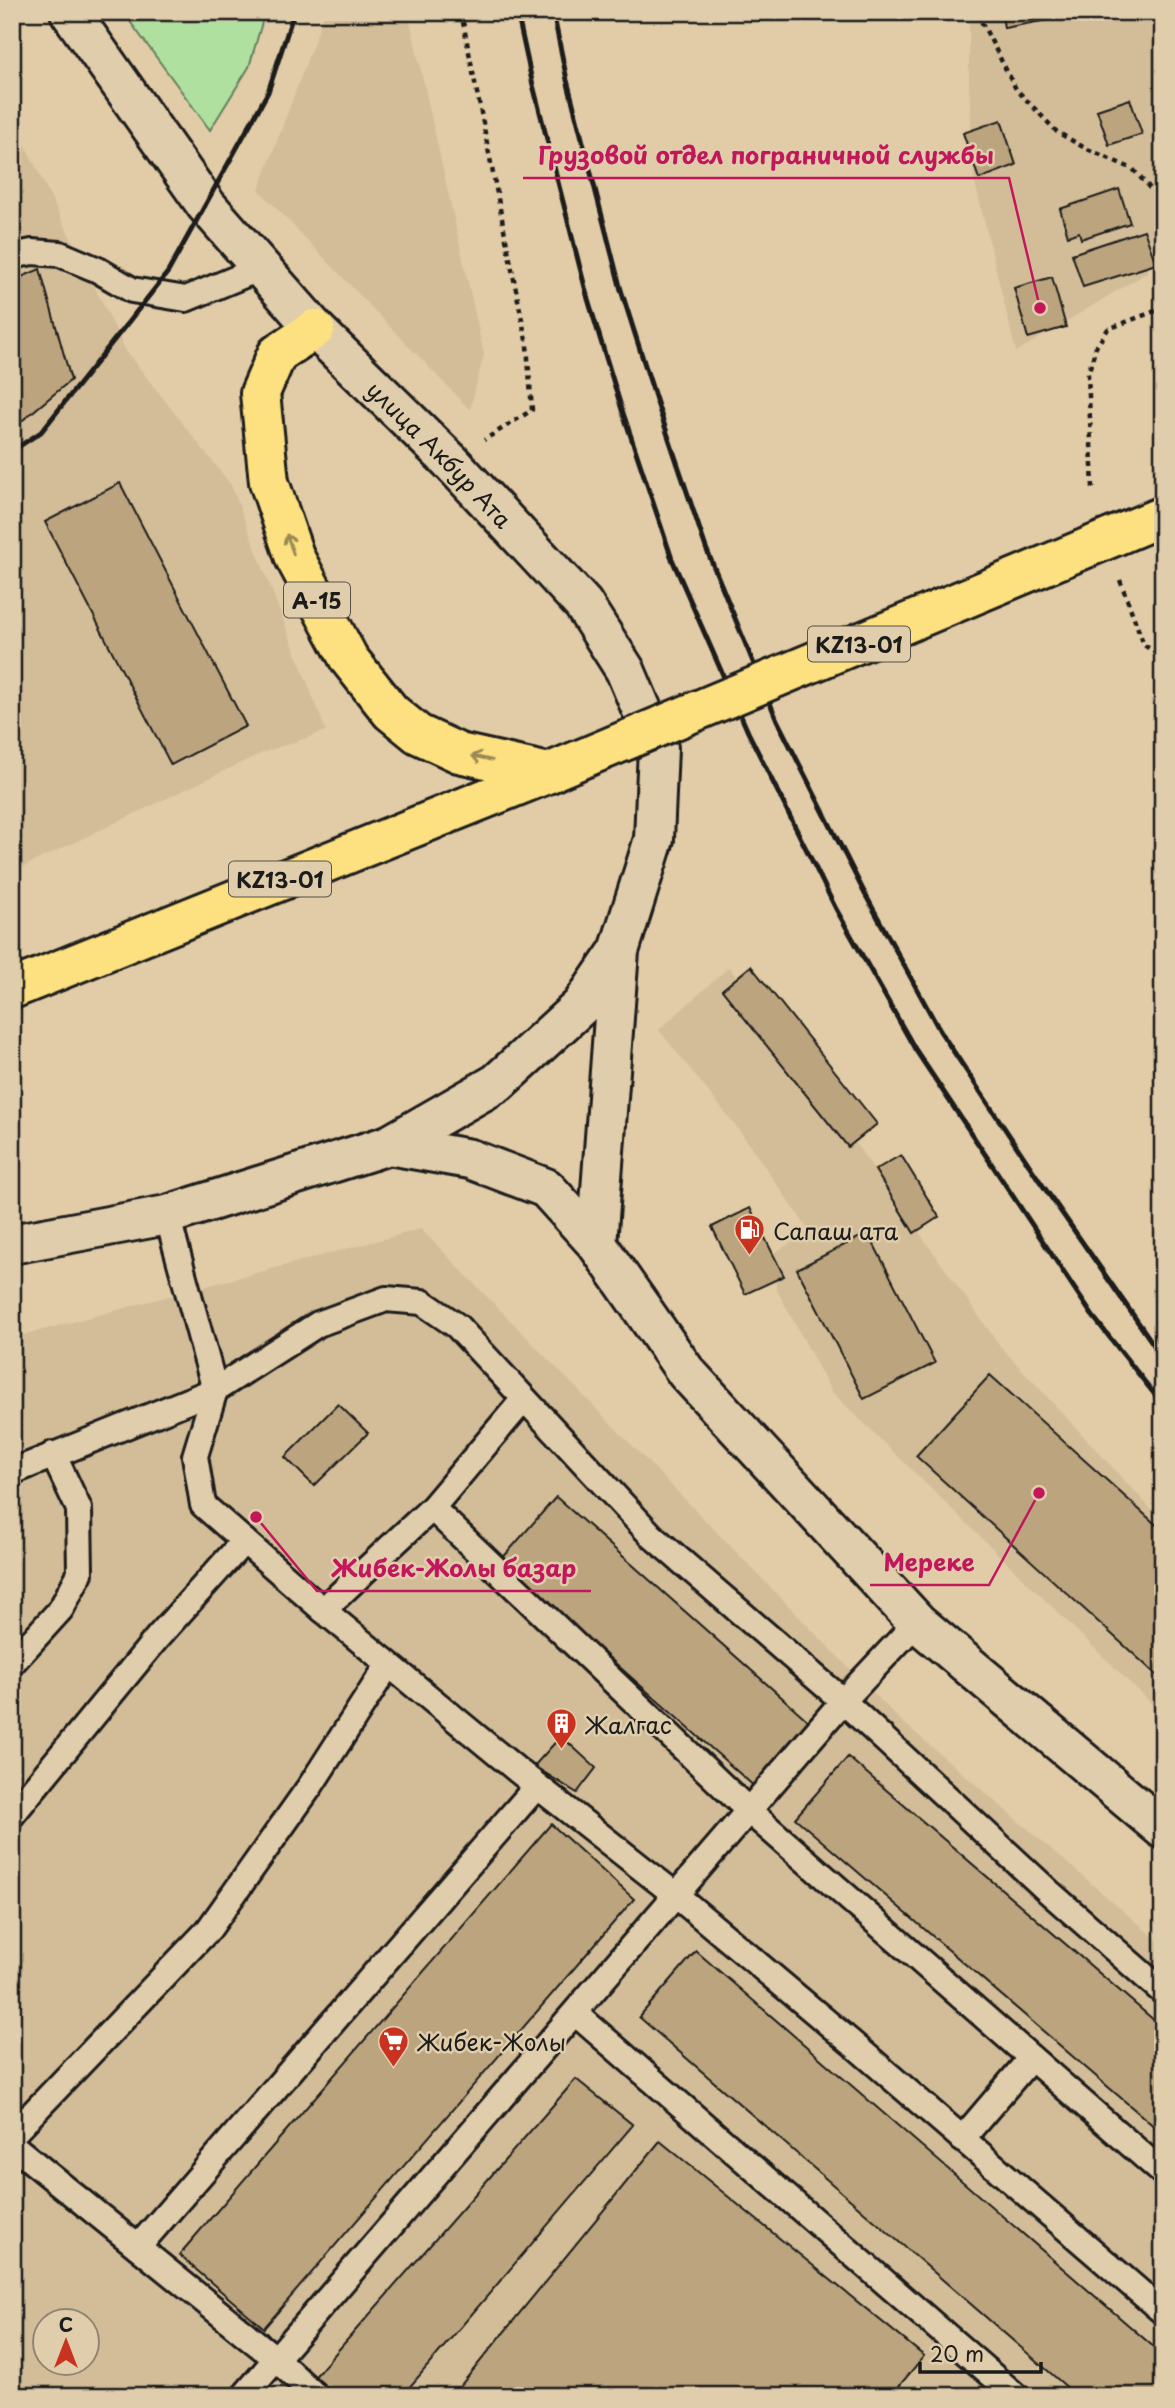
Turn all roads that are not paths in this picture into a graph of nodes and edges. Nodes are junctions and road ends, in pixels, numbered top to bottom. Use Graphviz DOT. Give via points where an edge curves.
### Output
graph roads {
  1 [pos="70,12"];
  2 [pos="12,256"];
  3 [pos="261,268"];
  4 [pos="315,329"];
  5 [pos="1163,516"];
  6 [pos="552,771"];
  7 [pos="619,951"];
  8 [pos="12,989"];
  9 [pos="389,1145"];
  10 [pos="167,1215"];
  11 [pos="12,1244"];
  12 [pos="597,1244"];
  13 [pos="215,1390"];
  14 [pos="524,1399"];
  15 [pos="53,1454"];
  16 [pos="12,1472"];
  17 [pos="432,1508"];
  18 [pos="244,1541"];
  19 [pos="323,1610"];
  20 [pos="917,1622"];
  21 [pos="12,1663"];
  22 [pos="388,1665"];
  23 [pos="843,1701"];
  24 [pos="537,1786"];
  25 [pos="749,1811"];
  26 [pos="12,1815"];
  27 [pos="1163,1829"];
  28 [pos="677,1896"];
  29 [pos="1163,1992"];
  30 [pos="575,2014"];
  31 [pos="1031,2058"];
  32 [pos="12,2135"];
  33 [pos="962,2139"];
  34 [pos="12,2145"];
  35 [pos="1163,2173"];
  36 [pos="138,2247"];
  37 [pos="1163,2312"];
  38 [pos="276,2359"];
  39 [pos="244,2396"];
  40 [pos="316,2396"];
  41 [pos="1016,2396"];
  1 -- 3 [label="main road, улица Акбур Ата" via="206,205"];
  2 -- 3 [label="lane" via="60,254 132,290 186,299"];
  3 -- 4 [label="main road, улица Акбур Ата"];
  6 -- 4 [label="highway, A-15, one-way" via="459,752 418,734 391,712 349,659 295,558 269,482 260,393 277,354"];
  4 -- 7 [label="main road, улица Акбур Ата" via="450,461 583,604 625,670 658,748 654,839"];
  5 -- 6 [label="highway, KZ13-01, bridge"];
  6 -- 8 [label="highway, KZ13-01"];
  7 -- 9 [label="main road" via="581,1006 497,1083"];
  7 -- 12 [label="main road"];
  9 -- 10 [label="main road"];
  9 -- 12 [label="main road" via="470,1159 546,1188"];
  10 -- 11 [label="main road"];
  10 -- 13 [label="lane"];
  12 -- 20 [label="main road" via="687,1372"];
  13 -- 14 [label="lane" via="318,1324 386,1299 422,1302 457,1326"];
  13 -- 15 [label="lane"];
  13 -- 18 [label="lane" via="195,1456 203,1505"];
  14 -- 17 [label="lane"];
  14 -- 23 [label="lane" via="651,1535"];
  15 -- 16 [label="lane"];
  15 -- 21 [label="lane" via="79,1509 80,1573 61,1609"];
  17 -- 19 [label="lane"];
  17 -- 25 [label="lane"];
  18 -- 19 [label="lane"];
  18 -- 26 [label="lane"];
  19 -- 22 [label="lane"];
  20 -- 23 [label="lane"];
  20 -- 27 [label="main road"];
  22 -- 24 [label="lane"];
  22 -- 32 [label="lane" via="311,1785 209,1929"];
  23 -- 25 [label="lane"];
  23 -- 29 [label="lane"];
  24 -- 28 [label="lane"];
  24 -- 36 [label="lane"];
  25 -- 28 [label="lane"];
  25 -- 31 [label="lane"];
  28 -- 30 [label="lane"];
  28 -- 33 [label="lane"];
  30 -- 38 [label="lane"];
  30 -- 41 [label="lane"];
  31 -- 33 [label="lane"];
  31 -- 35 [label="lane"];
  33 -- 37 [label="lane"];
  34 -- 36 [label="lane"];
  36 -- 38 [label="lane"];
  38 -- 39 [label="lane"];
  38 -- 40 [label="lane"];
}
